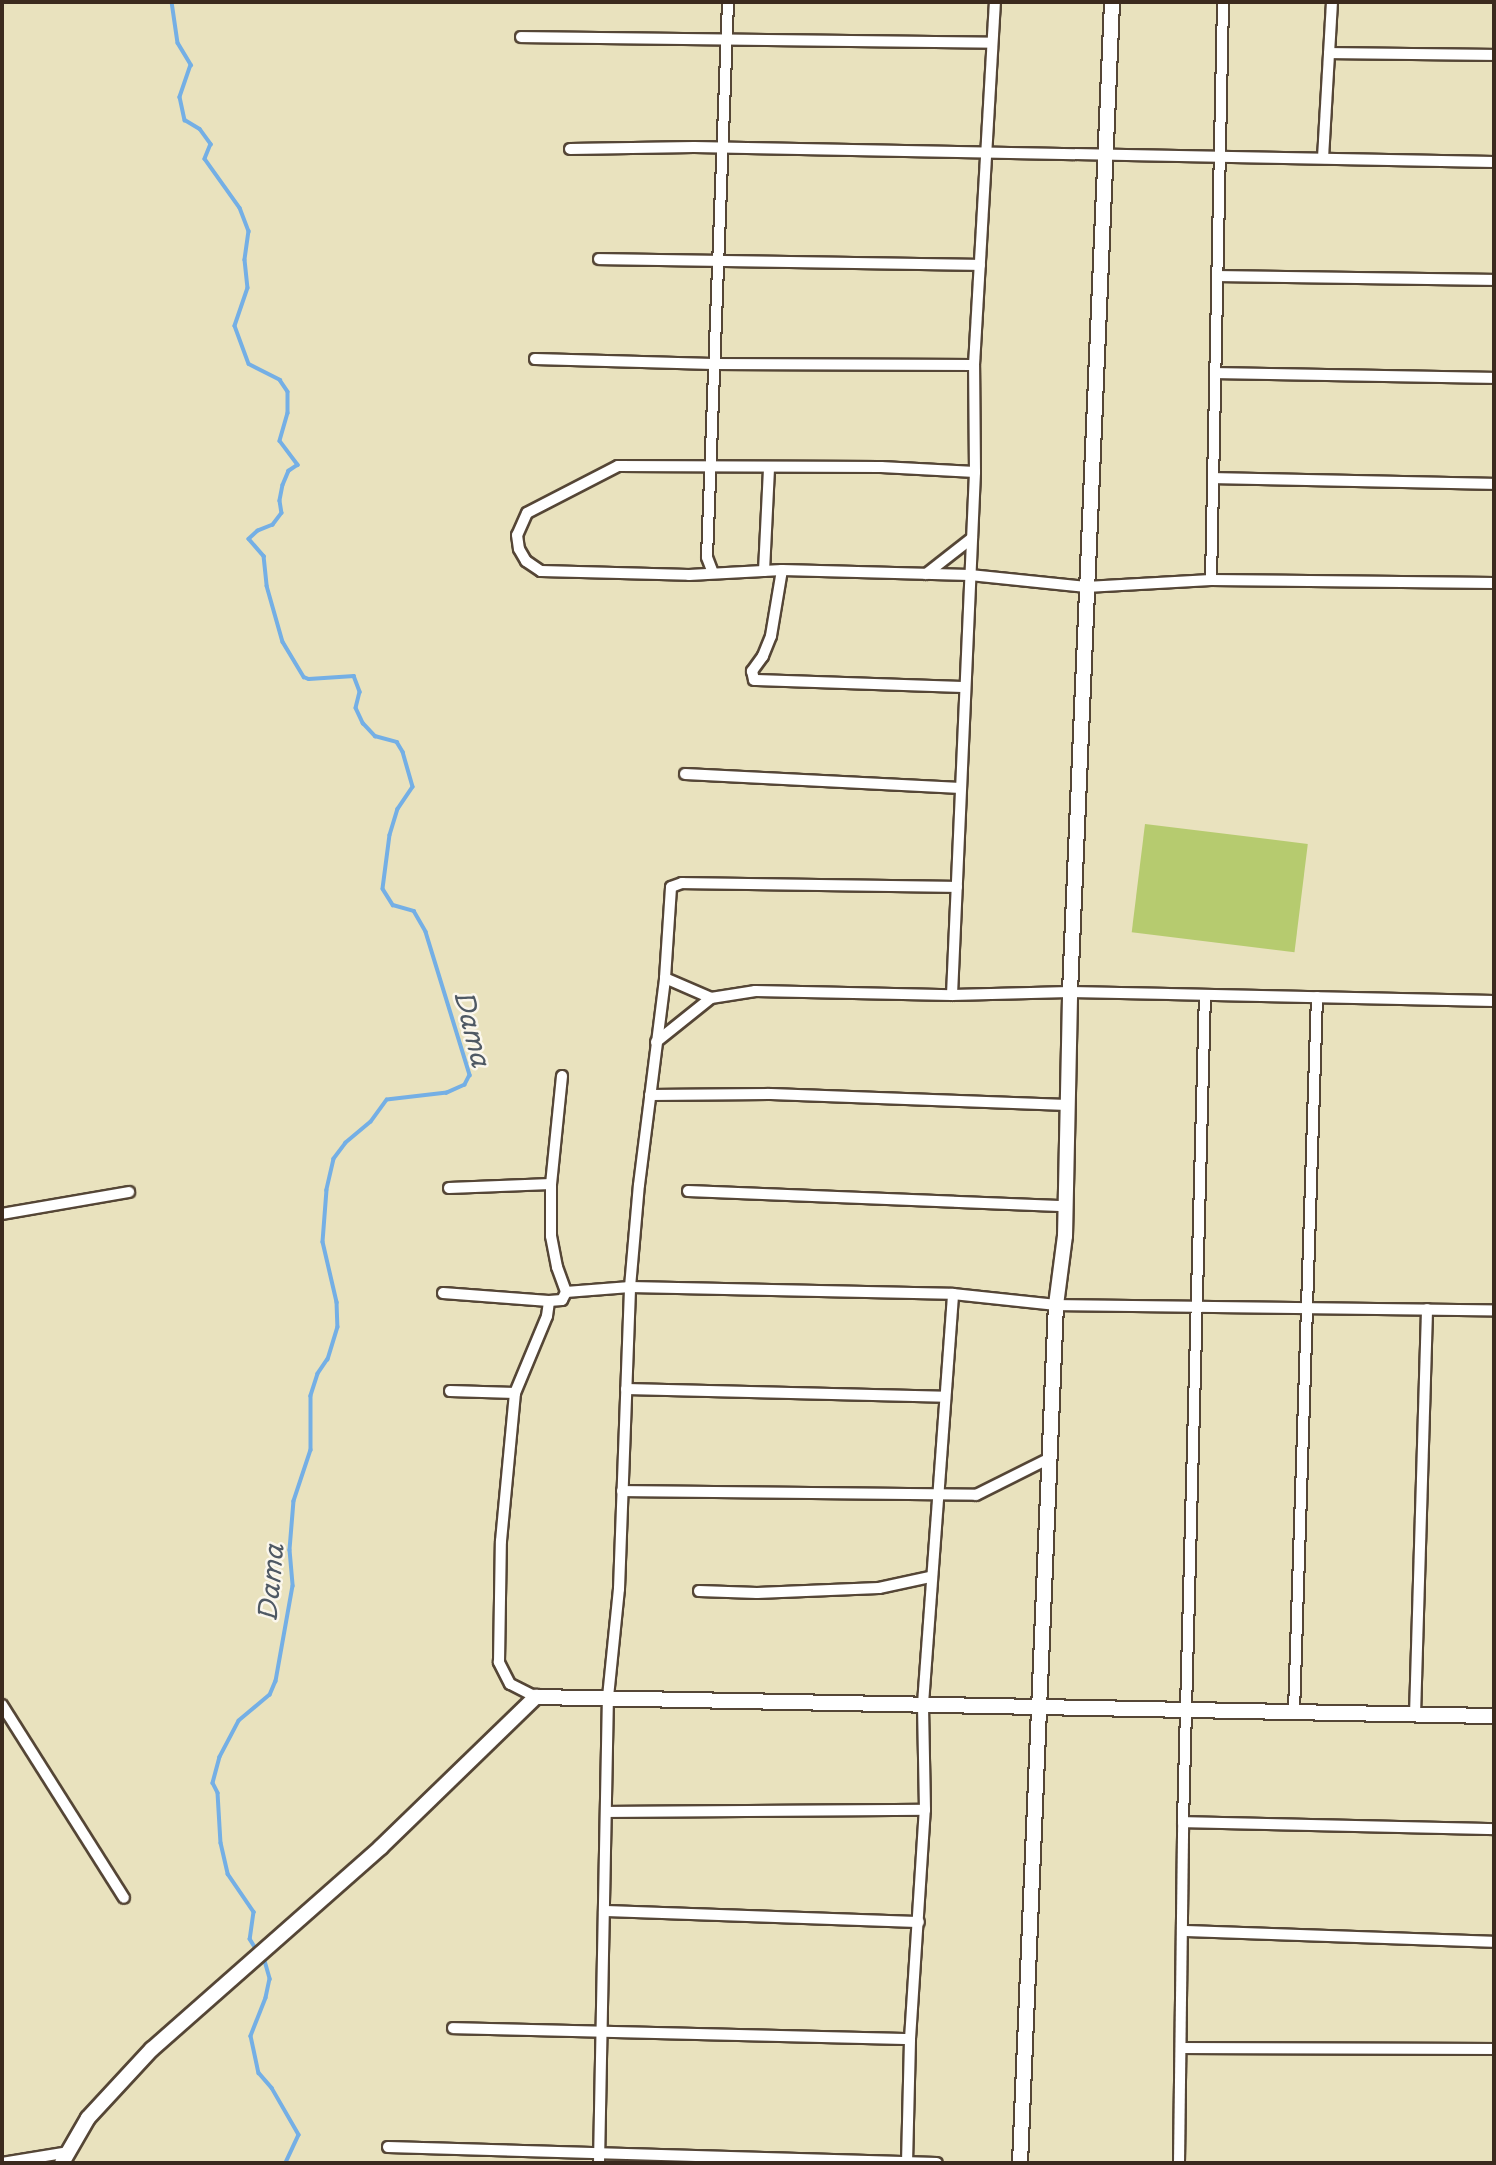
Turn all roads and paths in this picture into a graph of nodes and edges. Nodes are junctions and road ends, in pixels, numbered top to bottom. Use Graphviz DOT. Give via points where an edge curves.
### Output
graph roads {
  1 [pos="728,2"];
  2 [pos="995,2"];
  3 [pos="1112,2"];
  4 [pos="1223,2"];
  5 [pos="1332,2"];
  6 [pos="521,37"];
  7 [pos="727,39"];
  8 [pos="992,43"];
  9 [pos="1329,53"];
  10 [pos="1494,55"];
  11 [pos="570,149"];
  12 [pos="722,150"];
  13 [pos="1103,154"];
  14 [pos="986,155"];
  15 [pos="1219,155"];
  16 [pos="1323,158"];
  17 [pos="1494,162"];
  18 [pos="599,259"];
  19 [pos="720,261"];
  20 [pos="980,265"];
  21 [pos="1220,276"];
  22 [pos="1494,280"];
  23 [pos="535,359"];
  24 [pos="713,364"];
  25 [pos="974,365"];
  26 [pos="1217,373"];
  27 [pos="1494,378"];
  28 [pos="711,466"];
  29 [pos="769,468"];
  30 [pos="975,472"];
  31 [pos="1215,478"];
  32 [pos="1494,484"];
  33 [pos="972,538"];
  34 [pos="782,570"];
  35 [pos="764,571"];
  36 [pos="713,573"];
  37 [pos="926,574"];
  38 [pos="970,575"];
  39 [pos="1211,579"];
  40 [pos="1494,583"];
  41 [pos="1086,587"];
  42 [pos="965,687"];
  43 [pos="685,774"];
  44 [pos="961,788"];
  45 [pos="957,887"];
  46 [pos="665,978"];
  47 [pos="1070,992"];
  48 [pos="952,995"];
  49 [pos="1205,995"];
  50 [pos="1317,997"];
  51 [pos="711,998"];
  52 [pos="1494,1002"];
  53 [pos="656,1042"];
  54 [pos="562,1076"];
  55 [pos="650,1096"];
  56 [pos="1069,1105"];
  57 [pos="551,1184"];
  58 [pos="449,1188"];
  59 [pos="688,1191"];
  60 [pos="129,1192"];
  61 [pos="1066,1206"];
  62 [pos="2,1214"];
  63 [pos="631,1287"];
  64 [pos="566,1292"];
  65 [pos="443,1293"];
  66 [pos="953,1294"];
  67 [pos="549,1301"];
  68 [pos="1056,1305"];
  69 [pos="1197,1306"];
  70 [pos="1307,1307"];
  71 [pos="1427,1309"];
  72 [pos="1494,1310"];
  73 [pos="626,1389"];
  74 [pos="450,1391"];
  75 [pos="515,1394"];
  76 [pos="945,1398"];
  77 [pos="1050,1458"];
  78 [pos="622,1491"];
  79 [pos="938,1494"];
  80 [pos="930,1577"];
  81 [pos="699,1591"];
  82 [pos="536,1697"];
  83 [pos="608,1697"];
  84 [pos="923,1704"];
  85 [pos="2,1705"];
  86 [pos="1040,1708"];
  87 [pos="1185,1710"];
  88 [pos="1294,1712"];
  89 [pos="1415,1715"];
  90 [pos="1494,1716"];
  91 [pos="925,1810"];
  92 [pos="606,1812"];
  93 [pos="1182,1822"];
  94 [pos="1494,1829"];
  95 [pos="124,1898"];
  96 [pos="604,1911"];
  97 [pos="919,1922"];
  98 [pos="1184,1931"];
  99 [pos="1494,1942"];
  100 [pos="453,2028"];
  101 [pos="602,2030"];
  102 [pos="910,2039"];
  103 [pos="1182,2048"];
  104 [pos="1494,2049"];
  105 [pos="388,2147"];
  106 [pos="66,2157"];
  107 [pos="599,2158"];
  108 [pos="2,2163"];
  109 [pos="907,2163"];
  110 [pos="937,2163"];
  111 [pos="1020,2163"];
  112 [pos="1179,2163"];
  1 -- 7 [label="street"];
  2 -- 8 [label="street"];
  3 -- 13 [label="street"];
  4 -- 15 [label="street"];
  5 -- 9 [label="street"];
  6 -- 7 [label="street"];
  7 -- 8 [label="street"];
  7 -- 12 [label="street"];
  8 -- 14 [label="street"];
  9 -- 10 [label="street"];
  9 -- 16 [label="street"];
  11 -- 12 [label="street"];
  12 -- 14 [label="street"];
  12 -- 19 [label="street"];
  13 -- 14 [label="street"];
  13 -- 15 [label="street"];
  13 -- 41 [label="street"];
  14 -- 20 [label="street"];
  15 -- 16 [label="street"];
  15 -- 21 [label="street"];
  16 -- 17 [label="street"];
  18 -- 19 [label="street"];
  19 -- 20 [label="street"];
  19 -- 24 [label="street"];
  20 -- 25 [label="street"];
  21 -- 22 [label="street"];
  21 -- 26 [label="street"];
  23 -- 24 [label="street"];
  24 -- 25 [label="street"];
  24 -- 28 [label="street"];
  25 -- 30 [label="street"];
  26 -- 27 [label="street"];
  26 -- 31 [label="street"];
  28 -- 29 [label="street"];
  28 -- 36 [label="street" via="707,557"];
  28 -- 36 [label="street" via="618,466 606,470 527,513 517,535 526,561 541,571"];
  29 -- 30 [label="street"];
  29 -- 35 [label="street"];
  30 -- 33 [label="street"];
  31 -- 32 [label="street"];
  31 -- 39 [label="street"];
  33 -- 37 [label="street"];
  33 -- 38 [label="street"];
  34 -- 35 [label="street"];
  34 -- 37 [label="street"];
  34 -- 42 [label="street" via="771,636 752,671 754,680"];
  35 -- 36 [label="street"];
  37 -- 38 [label="street"];
  38 -- 41 [label="street"];
  38 -- 42 [label="street"];
  39 -- 40 [label="street"];
  39 -- 41 [label="street"];
  41 -- 47 [label="street"];
  42 -- 44 [label="street"];
  43 -- 44 [label="street"];
  44 -- 45 [label="street"];
  45 -- 46 [label="street" via="675,883 671,887"];
  45 -- 48 [label="street"];
  46 -- 51 [label="street"];
  46 -- 53 [label="street"];
  47 -- 48 [label="street"];
  47 -- 49 [label="street"];
  47 -- 56 [label="street"];
  48 -- 51 [label="street" via="755,991"];
  49 -- 50 [label="street"];
  49 -- 69 [label="street"];
  50 -- 52 [label="street"];
  50 -- 70 [label="street"];
  51 -- 53 [label="street"];
  53 -- 55 [label="street"];
  54 -- 57 [label="street"];
  55 -- 56 [label="street" via="769,1094"];
  55 -- 63 [label="street"];
  56 -- 61 [label="street"];
  57 -- 58 [label="street"];
  57 -- 64 [label="street" via="551,1236"];
  59 -- 61 [label="street"];
  60 -- 62 [label="street"];
  61 -- 68 [label="street"];
  63 -- 64 [label="street"];
  63 -- 66 [label="street"];
  63 -- 73 [label="street"];
  64 -- 67 [label="street" via="562,1300"];
  65 -- 67 [label="street"];
  66 -- 68 [label="street"];
  66 -- 76 [label="street"];
  67 -- 75 [label="street"];
  68 -- 69 [label="street"];
  68 -- 77 [label="street"];
  69 -- 70 [label="street"];
  69 -- 87 [label="street"];
  70 -- 71 [label="street"];
  70 -- 88 [label="street"];
  71 -- 72 [label="street"];
  71 -- 89 [label="street"];
  73 -- 76 [label="street"];
  73 -- 78 [label="street"];
  74 -- 75 [label="street"];
  75 -- 82 [label="street" via="501,1541 499,1662 510,1684"];
  76 -- 79 [label="street"];
  77 -- 79 [label="street" via="976,1495"];
  77 -- 86 [label="street"];
  78 -- 79 [label="street"];
  78 -- 83 [label="street" via="619,1589"];
  79 -- 80 [label="street"];
  80 -- 81 [label="street" via="879,1588"];
  80 -- 84 [label="street"];
  82 -- 83 [label="street"];
  82 -- 106 [label="street" via="381,1847 152,2049 88,2118"];
  83 -- 84 [label="street"];
  83 -- 92 [label="street"];
  84 -- 86 [label="street"];
  84 -- 91 [label="street"];
  85 -- 95 [label="street"];
  86 -- 87 [label="street"];
  86 -- 111 [label="street"];
  87 -- 88 [label="street"];
  87 -- 93 [label="street"];
  88 -- 89 [label="street"];
  89 -- 90 [label="street"];
  91 -- 92 [label="street"];
  91 -- 97 [label="street"];
  92 -- 96 [label="street"];
  93 -- 94 [label="street"];
  93 -- 98 [label="street"];
  96 -- 97 [label="street"];
  96 -- 101 [label="street"];
  97 -- 102 [label="street"];
  98 -- 99 [label="street"];
  98 -- 103 [label="street"];
  100 -- 101 [label="street"];
  101 -- 102 [label="street"];
  101 -- 107 [label="street"];
  102 -- 109 [label="street"];
  103 -- 104 [label="street"];
  103 -- 112 [label="street"];
  105 -- 107 [label="street"];
  106 -- 108 [label="street"];
  107 -- 109 [label="street"];
  109 -- 110 [label="street"];
}
